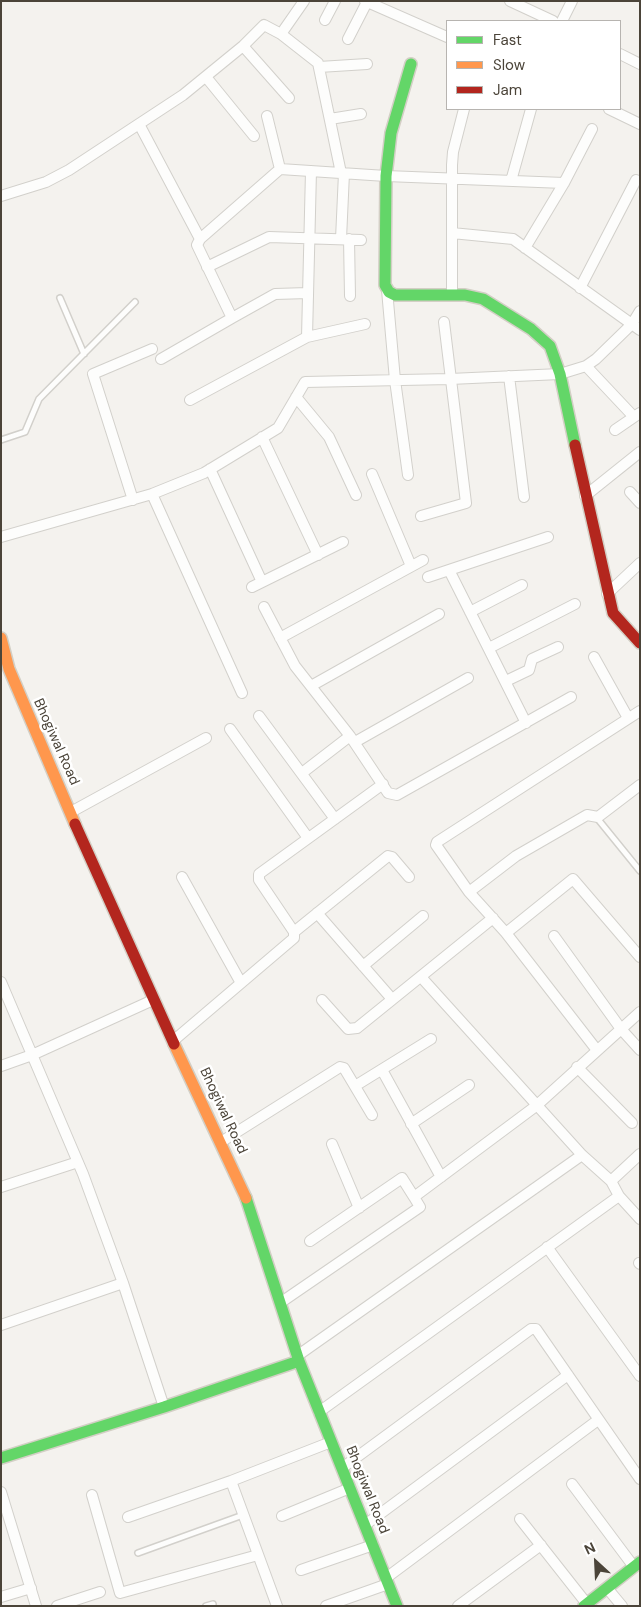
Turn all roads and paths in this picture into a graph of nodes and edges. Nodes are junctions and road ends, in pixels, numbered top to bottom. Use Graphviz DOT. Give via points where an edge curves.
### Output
graph roads {
  1 [pos="304,1"];
  2 [pos="335,1"];
  3 [pos="510,1"];
  4 [pos="572,1"];
  5 [pos="366,2"];
  6 [pos="325,20"];
  7 [pos="551,20"];
  8 [pos="562,20"];
  9 [pos="281,34"];
  10 [pos="446,37"];
  11 [pos="348,39"];
  12 [pos="243,46"];
  13 [pos="621,54"];
  14 [pos="367,64"];
  15 [pos="411,64"];
  16 [pos="640,64"];
  17 [pos="319,67"];
  18 [pos="206,77"];
  19 [pos="289,98"];
  20 [pos="464,110"];
  21 [pos="531,110"];
  22 [pos="611,110"];
  23 [pos="361,114"];
  24 [pos="266,116"];
  25 [pos="330,119"];
  26 [pos="139,124"];
  27 [pos="640,124"];
  28 [pos="592,129"];
  29 [pos="254,136"];
  30 [pos="280,169"];
  31 [pos="311,171"];
  32 [pos="343,173"];
  33 [pos="386,176"];
  34 [pos="451,177"];
  35 [pos="636,180"];
  36 [pos="511,181"];
  37 [pos="564,183"];
  38 [pos="1,196"];
  39 [pos="452,233"];
  40 [pos="309,237"];
  41 [pos="200,239"];
  42 [pos="345,239"];
  43 [pos="361,240"];
  44 [pos="525,248"];
  45 [pos="207,267"];
  46 [pos="580,288"];
  47 [pos="388,290"];
  48 [pos="308,293"];
  49 [pos="452,294"];
  50 [pos="350,296"];
  51 [pos="60,298"];
  52 [pos="135,302"];
  53 [pos="640,311"];
  54 [pos="232,318"];
  55 [pos="444,322"];
  56 [pos="365,324"];
  57 [pos="636,327"];
  58 [pos="307,337"];
  59 [pos="152,349"];
  60 [pos="84,354"];
  61 [pos="161,359"];
  62 [pos="586,366"];
  63 [pos="560,374"];
  64 [pos="508,376"];
  65 [pos="450,379"];
  66 [pos="395,380"];
  67 [pos="296,397"];
  68 [pos="190,400"];
  69 [pos="637,415"];
  70 [pos="615,430"];
  71 [pos="262,438"];
  72 [pos="1,440"];
  73 [pos="640,452"];
  74 [pos="210,469"];
  75 [pos="372,474"];
  76 [pos="408,475"];
  77 [pos="630,492"];
  78 [pos="152,494"];
  79 [pos="356,495"];
  80 [pos="585,496"];
  81 [pos="524,497"];
  82 [pos="132,500"];
  83 [pos="640,503"];
  84 [pos="420,516"];
  85 [pos="548,536"];
  86 [pos="1,537"];
  87 [pos="343,542"];
  88 [pos="318,555"];
  89 [pos="423,560"];
  90 [pos="640,563"];
  91 [pos="411,566"];
  92 [pos="449,570"];
  93 [pos="428,577"];
  94 [pos="262,582"];
  95 [pos="522,585"];
  96 [pos="252,587"];
  97 [pos="607,594"];
  98 [pos="576,604"];
  99 [pos="264,607"];
  100 [pos="470,612"];
  101 [pos="439,614"];
  102 [pos="1,638"];
  103 [pos="280,638"];
  104 [pos="640,643"];
  105 [pos="558,647"];
  106 [pos="489,648"];
  107 [pos="594,657"];
  108 [pos="468,678"];
  109 [pos="506,681"];
  110 [pos="311,686"];
  111 [pos="242,693"];
  112 [pos="571,698"];
  113 [pos="640,711"];
  114 [pos="259,716"];
  115 [pos="628,718"];
  116 [pos="526,722"];
  117 [pos="230,729"];
  118 [pos="206,738"];
  119 [pos="352,739"];
  120 [pos="302,773"];
  121 [pos="383,784"];
  122 [pos="640,785"];
  123 [pos="71,812"];
  124 [pos="596,818"];
  125 [pos="335,819"];
  126 [pos="308,838"];
  127 [pos="640,871"];
  128 [pos="182,877"];
  129 [pos="409,877"];
  130 [pos="469,892"];
  131 [pos="318,913"];
  132 [pos="423,916"];
  133 [pos="493,918"];
  134 [pos="294,932"];
  135 [pos="506,932"];
  136 [pos="554,936"];
  137 [pos="640,957"];
  138 [pos="363,966"];
  139 [pos="421,977"];
  140 [pos="1,982"];
  141 [pos="241,983"];
  142 [pos="392,999"];
  143 [pos="153,1000"];
  144 [pos="322,1000"];
  145 [pos="640,1012"];
  146 [pos="621,1029"];
  147 [pos="431,1039"];
  148 [pos="173,1040"];
  149 [pos="596,1049"];
  150 [pos="640,1050"];
  151 [pos="32,1055"];
  152 [pos="1,1066"];
  153 [pos="577,1067"];
  154 [pos="382,1070"];
  155 [pos="469,1084"];
  156 [pos="355,1086"];
  157 [pos="536,1106"];
  158 [pos="372,1115"];
  159 [pos="632,1123"];
  160 [pos="411,1124"];
  161 [pos="221,1142"];
  162 [pos="332,1144"];
  163 [pos="640,1154"];
  164 [pos="582,1155"];
  165 [pos="78,1162"];
  166 [pos="441,1177"];
  167 [pos="611,1181"];
  168 [pos="1,1188"];
  169 [pos="619,1196"];
  170 [pos="414,1197"];
  171 [pos="359,1208"];
  172 [pos="640,1219"];
  173 [pos="310,1241"];
  174 [pos="547,1247"];
  175 [pos="123,1283"];
  176 [pos="280,1303"];
  177 [pos="1,1325"];
  178 [pos="298,1359"];
  179 [pos="568,1375"];
  180 [pos="640,1376"];
  181 [pos="164,1407"];
  182 [pos="319,1412"];
  183 [pos="598,1420"];
  184 [pos="331,1442"];
  185 [pos="1,1458"];
  186 [pos="342,1468"];
  187 [pos="640,1479"];
  188 [pos="231,1481"];
  189 [pos="572,1484"];
  190 [pos="350,1488"];
  191 [pos="1,1492"];
  192 [pos="92,1495"];
  193 [pos="243,1515"];
  194 [pos="282,1516"];
  195 [pos="128,1517"];
  196 [pos="520,1519"];
  197 [pos="365,1525"];
  198 [pos="373,1545"];
  199 [pos="541,1545"];
  200 [pos="138,1553"];
  201 [pos="258,1555"];
  202 [pos="637,1564"];
  203 [pos="301,1570"];
  204 [pos="388,1581"];
  205 [pos="31,1588"];
  206 [pos="607,1588"];
  207 [pos="100,1592"];
  208 [pos="1,1597"];
  209 [pos="213,1604"];
  210 [pos="585,1605"];
  211 [pos="36,1606"];
  212 [pos="57,1606"];
  213 [pos="206,1606"];
  214 [pos="277,1606"];
  215 [pos="326,1606"];
  216 [pos="397,1606"];
  217 [pos="458,1606"];
  218 [pos="622,1606"];
  1 -- 9 [label="street"];
  2 -- 6 [label="street"];
  3 -- 7 [label="street"];
  4 -- 8 [label="street"];
  5 -- 10 [label="street"];
  5 -- 11 [label="street"];
  9 -- 12 [label="street" via="264,25"];
  9 -- 17 [label="street"];
  12 -- 18 [label="street"];
  12 -- 19 [label="street"];
  13 -- 16 [label="street"];
  14 -- 17 [label="street"];
  15 -- 33 [label="street" via="391,132"];
  17 -- 25 [label="street"];
  18 -- 26 [label="street"];
  18 -- 29 [label="street"];
  20 -- 34 [label="street" via="453,152"];
  21 -- 36 [label="street"];
  22 -- 27 [label="street"];
  23 -- 25 [label="street"];
  24 -- 30 [label="street"];
  25 -- 32 [label="street"];
  26 -- 38 [label="street" via="46,182"];
  26 -- 41 [label="street"];
  28 -- 37 [label="street"];
  30 -- 31 [label="street"];
  30 -- 41 [label="street"];
  31 -- 32 [label="street"];
  31 -- 40 [label="street"];
  32 -- 33 [label="street"];
  32 -- 42 [label="street"];
  33 -- 34 [label="street"];
  33 -- 47 [label="street" via="385,285"];
  34 -- 36 [label="street"];
  34 -- 39 [label="street"];
  35 -- 46 [label="street"];
  36 -- 37 [label="street"];
  37 -- 44 [label="street"];
  39 -- 44 [label="street" via="513,239"];
  39 -- 49 [label="street"];
  40 -- 42 [label="street"];
  40 -- 45 [label="street" via="268,237"];
  40 -- 48 [label="street"];
  41 -- 45 [label="street" via="197,245"];
  42 -- 43 [label="street"];
  42 -- 50 [label="street"];
  44 -- 46 [label="street"];
  45 -- 54 [label="street"];
  46 -- 57 [label="street"];
  47 -- 49 [label="street" via="395,294"];
  47 -- 66 [label="street"];
  48 -- 54 [label="street" via="275,294"];
  48 -- 58 [label="street"];
  49 -- 63 [label="street" via="483,299 531,329 550,346"];
  51 -- 60 [label="lane"];
  52 -- 60 [label="lane"];
  53 -- 57 [label="street"];
  54 -- 61 [label="street"];
  55 -- 65 [label="street"];
  56 -- 58 [label="street"];
  57 -- 62 [label="street"];
  58 -- 68 [label="street"];
  59 -- 82 [label="street" via="93,374"];
  60 -- 72 [label="lane" via="39,400 25,432"];
  62 -- 63 [label="street"];
  62 -- 69 [label="street"];
  63 -- 64 [label="street"];
  63 -- 80 [label="street"];
  64 -- 65 [label="street"];
  64 -- 81 [label="street"];
  65 -- 66 [label="street"];
  65 -- 84 [label="street" via="466,503"];
  66 -- 67 [label="street" via="305,382"];
  66 -- 76 [label="street"];
  67 -- 71 [label="street" via="278,428"];
  67 -- 79 [label="street" via="329,437"];
  69 -- 70 [label="street"];
  71 -- 74 [label="street"];
  71 -- 88 [label="street"];
  73 -- 80 [label="street"];
  74 -- 78 [label="street"];
  74 -- 94 [label="street"];
  75 -- 91 [label="street"];
  77 -- 83 [label="street"];
  78 -- 82 [label="street"];
  78 -- 111 [label="street"];
  80 -- 97 [label="street"];
  82 -- 86 [label="street"];
  85 -- 92 [label="street"];
  87 -- 88 [label="street"];
  88 -- 94 [label="street"];
  89 -- 91 [label="street"];
  90 -- 97 [label="street"];
  91 -- 103 [label="street"];
  92 -- 93 [label="street"];
  92 -- 100 [label="street"];
  94 -- 96 [label="street"];
  95 -- 100 [label="street"];
  97 -- 104 [label="street" via="613,613"];
  98 -- 106 [label="street"];
  99 -- 103 [label="street"];
  100 -- 106 [label="street"];
  101 -- 110 [label="street"];
  102 -- 123 [label="street, Bhogiwal Road" via="9,669"];
  103 -- 110 [label="street" via="295,666"];
  105 -- 109 [label="street" via="532,659 529,670"];
  106 -- 109 [label="street"];
  107 -- 115 [label="street"];
  108 -- 119 [label="street"];
  109 -- 116 [label="street"];
  110 -- 119 [label="street"];
  112 -- 116 [label="street"];
  113 -- 115 [label="street"];
  114 -- 120 [label="street"];
  115 -- 130 [label="street" via="437,842 436,849"];
  116 -- 121 [label="street" via="397,795 388,793"];
  117 -- 126 [label="street"];
  118 -- 123 [label="street"];
  119 -- 120 [label="street"];
  119 -- 121 [label="street"];
  120 -- 125 [label="street"];
  121 -- 125 [label="street"];
  122 -- 124 [label="street"];
  123 -- 143 [label="street, Bhogiwal Road"];
  124 -- 127 [label="lane"];
  124 -- 130 [label="street" via="587,816 516,856"];
  125 -- 126 [label="street"];
  126 -- 134 [label="street" via="258,877"];
  128 -- 141 [label="street"];
  129 -- 131 [label="street" via="388,856"];
  130 -- 133 [label="street"];
  131 -- 134 [label="street"];
  131 -- 138 [label="street"];
  132 -- 138 [label="street"];
  133 -- 135 [label="street"];
  133 -- 139 [label="street"];
  134 -- 141 [label="street" via="294,938"];
  135 -- 137 [label="street" via="573,880"];
  135 -- 149 [label="street"];
  136 -- 146 [label="street"];
  138 -- 142 [label="street"];
  139 -- 142 [label="street"];
  139 -- 157 [label="street"];
  140 -- 151 [label="street"];
  141 -- 148 [label="street"];
  142 -- 144 [label="street" via="352,1030"];
  143 -- 148 [label="street, Bhogiwal Road"];
  143 -- 151 [label="street"];
  145 -- 146 [label="street"];
  146 -- 149 [label="street"];
  146 -- 150 [label="street"];
  147 -- 154 [label="street"];
  148 -- 161 [label="street, Bhogiwal Road"];
  149 -- 153 [label="street"];
  151 -- 152 [label="street"];
  151 -- 165 [label="street"];
  153 -- 157 [label="street"];
  153 -- 159 [label="street"];
  154 -- 156 [label="street"];
  154 -- 160 [label="street"];
  155 -- 160 [label="street"];
  156 -- 158 [label="street"];
  156 -- 161 [label="street" via="344,1068 333,1070"];
  157 -- 164 [label="street"];
  157 -- 166 [label="street"];
  160 -- 166 [label="street"];
  161 -- 176 [label="street, Bhogiwal Road" via="244,1193"];
  162 -- 171 [label="street"];
  163 -- 167 [label="street"];
  164 -- 167 [label="street"];
  164 -- 178 [label="street"];
  165 -- 168 [label="street"];
  165 -- 175 [label="street"];
  166 -- 170 [label="street"];
  167 -- 169 [label="street"];
  169 -- 172 [label="street"];
  169 -- 174 [label="street"];
  170 -- 171 [label="street" via="402,1178"];
  170 -- 176 [label="street" via="420,1207"];
  171 -- 173 [label="street"];
  174 -- 180 [label="street"];
  174 -- 182 [label="street"];
  175 -- 177 [label="street"];
  175 -- 181 [label="street"];
  176 -- 178 [label="street, Bhogiwal Road"];
  178 -- 181 [label="street"];
  178 -- 182 [label="street, Bhogiwal Road"];
  179 -- 183 [label="street"];
  179 -- 186 [label="street" via="540,1331 531,1330"];
  179 -- 197 [label="street"];
  181 -- 185 [label="street"];
  182 -- 184 [label="street, Bhogiwal Road"];
  183 -- 187 [label="street"];
  183 -- 204 [label="street"];
  184 -- 186 [label="street, Bhogiwal Road"];
  184 -- 188 [label="street"];
  186 -- 190 [label="street, Bhogiwal Road"];
  188 -- 193 [label="street"];
  188 -- 195 [label="street"];
  189 -- 202 [label="street"];
  190 -- 194 [label="street"];
  190 -- 197 [label="street, Bhogiwal Road"];
  191 -- 205 [label="street"];
  192 -- 201 [label="street" via="120,1593"];
  193 -- 200 [label="lane"];
  193 -- 201 [label="street"];
  196 -- 199 [label="street"];
  197 -- 198 [label="street, Bhogiwal Road"];
  198 -- 203 [label="street"];
  198 -- 204 [label="street, Bhogiwal Road"];
  199 -- 210 [label="street"];
  199 -- 217 [label="street"];
  201 -- 214 [label="street"];
  202 -- 206 [label="street"];
  204 -- 215 [label="street"];
  204 -- 216 [label="street, Bhogiwal Road"];
  205 -- 208 [label="street"];
  205 -- 211 [label="street"];
  206 -- 210 [label="street"];
  206 -- 218 [label="street"];
  207 -- 212 [label="street"];
  209 -- 213 [label="lane"];
}
